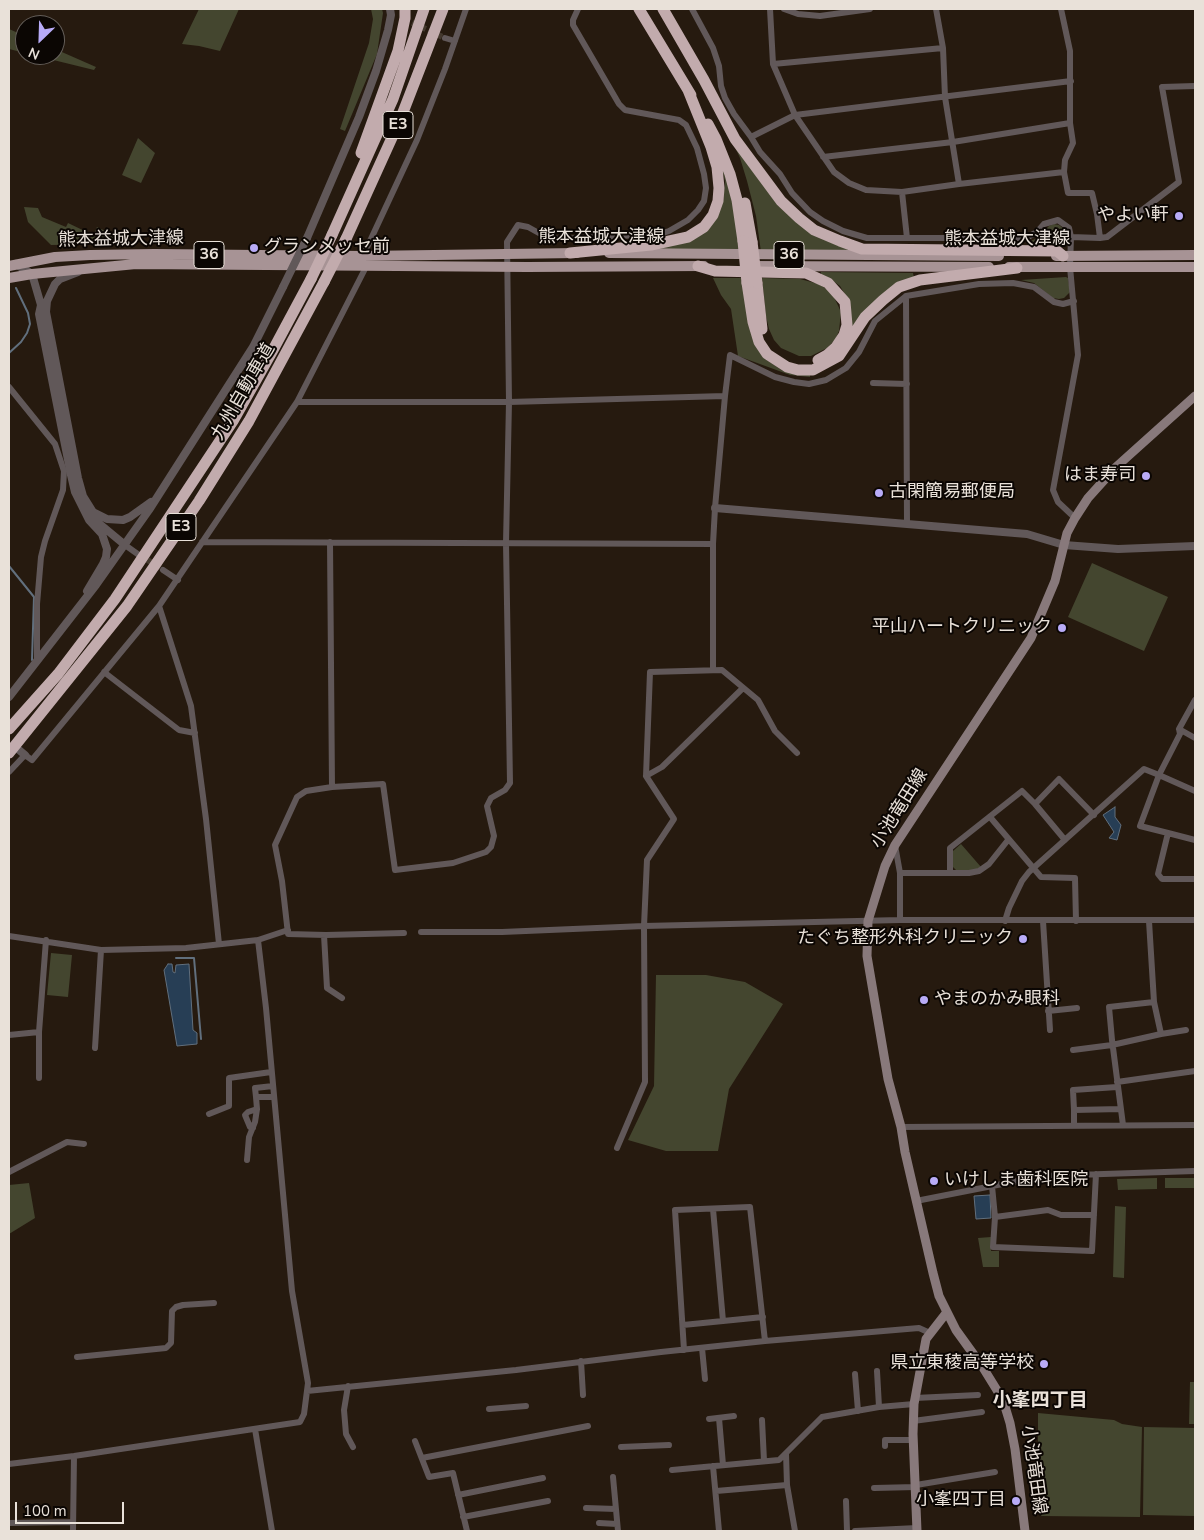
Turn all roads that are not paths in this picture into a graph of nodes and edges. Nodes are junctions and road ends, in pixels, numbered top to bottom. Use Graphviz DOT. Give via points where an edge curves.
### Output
graph roads {
  1 [pos="424,9"];
  2 [pos="442,9"];
  3 [pos="466,9"];
  4 [pos="578,9"];
  5 [pos="639,9"];
  6 [pos="663,9"];
  7 [pos="692,9"];
  8 [pos="770,9"];
  9 [pos="784,9"];
  10 [pos="870,9"];
  11 [pos="936,9"];
  12 [pos="1062,9"];
  13 [pos="391,12"];
  14 [pos="402,13"];
  15 [pos="445,38"];
  16 [pos="455,41"];
  17 [pos="943,48"];
  18 [pos="772,64"];
  19 [pos="704,80"];
  20 [pos="1071,80"];
  21 [pos="1195,86"];
  22 [pos="688,90"];
  23 [pos="945,97"];
  24 [pos="795,115"];
  25 [pos="1070,123"];
  26 [pos="751,137"];
  27 [pos="954,142"];
  28 [pos="823,157"];
  29 [pos="1064,172"];
  30 [pos="959,184"];
  31 [pos="902,192"];
  32 [pos="332,234"];
  33 [pos="1071,237"];
  34 [pos="907,238"];
  35 [pos="1100,238"];
  36 [pos="748,242"];
  37 [pos="570,253"];
  38 [pos="508,254"];
  39 [pos="1195,255"];
  40 [pos="55,257"];
  41 [pos="1068,260"];
  42 [pos="365,261"];
  43 [pos="136,264"];
  44 [pos="13,265"];
  45 [pos="508,266"];
  46 [pos="698,266"];
  47 [pos="1195,267"];
  48 [pos="1017,268"];
  49 [pos="32,274"];
  50 [pos="9,278"];
  51 [pos="752,283"];
  52 [pos="906,296"];
  53 [pos="1074,301"];
  54 [pos="41,305"];
  55 [pos="46,312"];
  56 [pos="872,383"];
  57 [pos="907,384"];
  58 [pos="9,387"];
  59 [pos="725,396"];
  60 [pos="1195,396"];
  61 [pos="297,402"];
  62 [pos="509,402"];
  63 [pos="160,493"];
  64 [pos="715,508"];
  65 [pos="91,514"];
  66 [pos="1075,518"];
  67 [pos="907,524"];
  68 [pos="202,542"];
  69 [pos="330,542"];
  70 [pos="506,542"];
  71 [pos="713,544"];
  72 [pos="125,545"];
  73 [pos="1064,545"];
  74 [pos="1195,546"];
  75 [pos="139,555"];
  76 [pos="164,570"];
  77 [pos="178,580"];
  78 [pos="160,606"];
  79 [pos="76,610"];
  80 [pos="37,662"];
  81 [pos="713,670"];
  82 [pos="104,672"];
  83 [pos="743,688"];
  84 [pos="9,697"];
  85 [pos="1195,700"];
  86 [pos="1179,728"];
  87 [pos="9,729"];
  88 [pos="195,733"];
  89 [pos="1195,738"];
  90 [pos="18,753"];
  91 [pos="797,753"];
  92 [pos="9,772"];
  93 [pos="646,776"];
  94 [pos="1160,776"];
  95 [pos="332,788"];
  96 [pos="1195,791"];
  97 [pos="1034,804"];
  98 [pos="1094,815"];
  99 [pos="990,817"];
  100 [pos="1168,833"];
  101 [pos="1008,840"];
  102 [pos="1065,840"];
  103 [pos="1195,840"];
  104 [pos="895,845"];
  105 [pos="1034,868"];
  106 [pos="900,873"];
  107 [pos="950,873"];
  108 [pos="1195,879"];
  109 [pos="900,920"];
  110 [pos="1195,920"];
  111 [pos="868,921"];
  112 [pos="1006,921"];
  113 [pos="1043,921"];
  114 [pos="1076,921"];
  115 [pos="1150,921"];
  116 [pos="644,926"];
  117 [pos="288,930"];
  118 [pos="421,932"];
  119 [pos="404,933"];
  120 [pos="324,935"];
  121 [pos="9,936"];
  122 [pos="46,940"];
  123 [pos="258,940"];
  124 [pos="219,944"];
  125 [pos="101,950"];
  126 [pos="342,998"];
  127 [pos="1154,1002"];
  128 [pos="1077,1008"];
  129 [pos="1048,1011"];
  130 [pos="1050,1030"];
  131 [pos="1186,1030"];
  132 [pos="39,1032"];
  133 [pos="1161,1034"];
  134 [pos="9,1035"];
  135 [pos="1112,1045"];
  136 [pos="95,1048"];
  137 [pos="1073,1050"];
  138 [pos="1195,1071"];
  139 [pos="271,1072"];
  140 [pos="39,1078"];
  141 [pos="1117,1084"];
  142 [pos="273,1086"];
  143 [pos="256,1097"];
  144 [pos="273,1097"];
  145 [pos="257,1109"];
  146 [pos="1121,1109"];
  147 [pos="1074,1110"];
  148 [pos="209,1114"];
  149 [pos="1195,1124"];
  150 [pos="1074,1125"];
  151 [pos="1123,1125"];
  152 [pos="901,1127"];
  153 [pos="253,1128"];
  154 [pos="84,1144"];
  155 [pos="617,1148"];
  156 [pos="247,1160"];
  157 [pos="1195,1171"];
  158 [pos="9,1172"];
  159 [pos="1096,1174"];
  160 [pos="992,1186"];
  161 [pos="916,1201"];
  162 [pos="713,1209"];
  163 [pos="1094,1215"];
  164 [pos="996,1217"];
  165 [pos="214,1303"];
  166 [pos="947,1312"];
  167 [pos="763,1317"];
  168 [pos="723,1321"];
  169 [pos="683,1325"];
  170 [pos="930,1333"];
  171 [pos="766,1341"];
  172 [pos="702,1348"];
  173 [pos="684,1350"];
  174 [pos="78,1357"];
  175 [pos="581,1361"];
  176 [pos="877,1371"];
  177 [pos="855,1374"];
  178 [pos="705,1379"];
  179 [pos="348,1386"];
  180 [pos="307,1390"];
  181 [pos="583,1395"];
  182 [pos="978,1395"];
  183 [pos="915,1401"];
  184 [pos="526,1406"];
  185 [pos="879,1408"];
  186 [pos="489,1409"];
  187 [pos="858,1411"];
  188 [pos="982,1412"];
  189 [pos="734,1416"];
  190 [pos="719,1418"];
  191 [pos="709,1419"];
  192 [pos="762,1420"];
  193 [pos="913,1421"];
  194 [pos="588,1426"];
  195 [pos="255,1429"];
  196 [pos="914,1440"];
  197 [pos="415,1441"];
  198 [pos="669,1445"];
  199 [pos="885,1446"];
  200 [pos="353,1447"];
  201 [pos="620,1448"];
  202 [pos="786,1453"];
  203 [pos="74,1456"];
  204 [pos="422,1458"];
  205 [pos="764,1461"];
  206 [pos="9,1464"];
  207 [pos="723,1464"];
  208 [pos="713,1466"];
  209 [pos="672,1470"];
  210 [pos="995,1472"];
  211 [pos="613,1477"];
  212 [pos="543,1478"];
  213 [pos="787,1485"];
  214 [pos="916,1486"];
  215 [pos="874,1488"];
  216 [pos="716,1491"];
  217 [pos="458,1495"];
  218 [pos="548,1501"];
  219 [pos="846,1501"];
  220 [pos="586,1508"];
  221 [pos="616,1509"];
  222 [pos="463,1518"];
  223 [pos="72,1522"];
  224 [pos="9,1523"];
  225 [pos="599,1523"];
  226 [pos="617,1524"];
  227 [pos="917,1529"];
  228 [pos="73,1531"];
  229 [pos="272,1531"];
  230 [pos="467,1531"];
  231 [pos="618,1531"];
  232 [pos="719,1531"];
  233 [pos="795,1531"];
  234 [pos="847,1531"];
  235 [pos="854,1531"];
  236 [pos="1025,1531"];
  1 -- 32 [label="highway, 九州自動車道 / E3" via="393,99"];
  2 -- 90 [label="highway, 九州自動車道 / E3, bridge" via="400,120 346,239 249,421 127,606"];
  3 -- 16 [label="street"];
  4 -- 38 [label="street" via="573,25 619,104 625,110 679,120 686,125 704,174 704,201 688,220 660,234 560,239 546,237 518,225 507,242"];
  5 -- 22 [label="highway"];
  6 -- 19 [label="highway"];
  7 -- 26 [label="street" via="713,48 725,98"];
  8 -- 18 [label="street"];
  9 -- 10 [label="street" via="820,16"];
  11 -- 17 [label="street"];
  12 -- 20 [label="street" via="1070,50"];
  13 -- 14 [label="street"];
  13 -- 63 [label="street, bridge" via="373,81 307,238 253,347"];
  14 -- 32 [label="highway" via="405,18 398,51"];
  15 -- 16 [label="street"];
  16 -- 42 [label="street"];
  17 -- 18 [label="street"];
  17 -- 23 [label="street"];
  18 -- 24 [label="street"];
  19 -- 36 [label="highway" via="742,189"];
  19 -- 41 [label="highway" via="734,139 781,200 814,230 862,248 1043,250 1058,251"];
  20 -- 23 [label="street"];
  20 -- 25 [label="street"];
  21 -- 35 [label="street" via="1162,87 1179,182 1107,237"];
  22 -- 36 [label="highway" via="716,138 730,174"];
  22 -- 37 [label="highway" via="717,168 718,201 713,215 704,227 688,237 651,245"];
  23 -- 24 [label="street"];
  23 -- 27 [label="street"];
  24 -- 26 [label="street"];
  24 -- 28 [label="street"];
  25 -- 27 [label="street"];
  25 -- 29 [label="street" via="1073,143 1064,160"];
  26 -- 34 [label="street" via="810,212 843,231 867,238"];
  27 -- 28 [label="street"];
  27 -- 30 [label="street"];
  28 -- 31 [label="street" via="834,172 849,183 866,190"];
  29 -- 30 [label="street"];
  29 -- 35 [label="street" via="1068,194 1092,193"];
  30 -- 31 [label="street"];
  31 -- 34 [label="street"];
  32 -- 87 [label="highway, 九州自動車道 / E3, bridge" via="233,421 115,599 58,674"];
  33 -- 34 [label="street" via="1069,228 1058,220 1044,224 1026,238"];
  33 -- 35 [label="street"];
  33 -- 41 [label="street"];
  36 -- 51 [label="highway, bridge"];
  37 -- 38 [label="main road, 熊本益城大津線 / 36"];
  37 -- 41 [label="main road, 熊本益城大津線 / 36"];
  38 -- 42 [label="main road, 熊本益城大津線 / 36"];
  38 -- 45 [label="street"];
  39 -- 41 [label="main road, 熊本益城大津線 / 36"];
  40 -- 42 [label="main road, 熊本益城大津線 / 36" via="154,254"];
  40 -- 44 [label="main road, 熊本益城大津線 / 36"];
  40 -- 49 [label="street" via="40,264"];
  41 -- 47 [label="main road, 熊本益城大津線 / 36"];
  41 -- 48 [label="main road, 熊本益城大津線 / 36"];
  41 -- 53 [label="street"];
  42 -- 43 [label="main road, 熊本益城大津線 / 36"];
  42 -- 45 [label="main road, 熊本益城大津線 / 36"];
  42 -- 61 [label="street"];
  43 -- 49 [label="main road, 熊本益城大津線 / 36"];
  43 -- 55 [label="street" via="122,269 77,273 60,279 49,294"];
  44 -- 49 [label="street"];
  45 -- 46 [label="main road, 熊本益城大津線 / 36"];
  45 -- 62 [label="street"];
  46 -- 48 [label="main road, 熊本益城大津線 / 36"];
  46 -- 51 [label="highway" via="715,271 806,274 828,283 845,302 847,325 844,335 827,355 813,362 796,363 780,355 767,343"];
  48 -- 51 [label="highway" via="920,280 899,287 865,317 839,356 813,370 787,367 767,354 759,342 753,322"];
  49 -- 50 [label="main road, 熊本益城大津線 / 36"];
  49 -- 54 [label="street"];
  52 -- 53 [label="street" via="980,284 1013,283 1034,287 1054,302"];
  52 -- 57 [label="street"];
  52 -- 59 [label="street" via="875,321 859,352 846,368 826,380 809,384 794,382 775,377 730,355"];
  53 -- 66 [label="street" via="1078,355 1053,490 1058,502"];
  54 -- 55 [label="street"];
  54 -- 65 [label="street" via="39,314 71,475 76,492"];
  55 -- 65 [label="street" via="78,478"];
  56 -- 57 [label="street"];
  57 -- 67 [label="street"];
  58 -- 80 [label="street" via="55,444 64,471 63,490 41,557"];
  59 -- 62 [label="street"];
  59 -- 64 [label="street"];
  60 -- 66 [label="main road, 小池竜田線" via="1116,467"];
  61 -- 62 [label="street"];
  61 -- 68 [label="street"];
  62 -- 70 [label="street"];
  63 -- 65 [label="street" via="130,518 123,520"];
  63 -- 72 [label="street"];
  64 -- 67 [label="street"];
  64 -- 71 [label="street"];
  65 -- 72 [label="street"];
  65 -- 79 [label="street" via="89,520 105,542 106,558"];
  66 -- 73 [label="main road, 小池竜田線"];
  67 -- 73 [label="street" via="1027,534"];
  68 -- 69 [label="street"];
  68 -- 77 [label="street"];
  69 -- 70 [label="street"];
  69 -- 95 [label="street"];
  70 -- 71 [label="street"];
  70 -- 95 [label="street" via="510,783 487,806 494,836 492,848 453,863 395,870 383,784"];
  71 -- 81 [label="street"];
  72 -- 75 [label="street"];
  72 -- 79 [label="street"];
  73 -- 74 [label="street" via="1118,549"];
  73 -- 104 [label="main road, 小池竜田線" via="1055,581 1031,638"];
  76 -- 77 [label="street"];
  77 -- 78 [label="street"];
  78 -- 82 [label="street"];
  78 -- 88 [label="street" via="191,706"];
  79 -- 80 [label="street"];
  80 -- 84 [label="street"];
  81 -- 83 [label="street" via="722,670"];
  81 -- 93 [label="street" via="650,672"];
  82 -- 88 [label="street" via="179,730"];
  82 -- 90 [label="street" via="32,760"];
  83 -- 91 [label="street" via="758,700 775,731"];
  83 -- 93 [label="street" via="662,767"];
  85 -- 86 [label="street"];
  86 -- 89 [label="street"];
  86 -- 94 [label="street" via="1180,734"];
  88 -- 124 [label="street"];
  90 -- 92 [label="street"];
  93 -- 116 [label="street" via="674,818 647,860"];
  94 -- 96 [label="street"];
  94 -- 98 [label="street" via="1144,769"];
  94 -- 100 [label="street" via="1140,826"];
  95 -- 117 [label="street" via="306,792 298,797 275,845"];
  97 -- 98 [label="street" via="1059,779"];
  97 -- 99 [label="street" via="1022,791"];
  97 -- 102 [label="street"];
  98 -- 102 [label="street"];
  99 -- 101 [label="street"];
  99 -- 107 [label="street" via="950,848"];
  100 -- 103 [label="street"];
  100 -- 108 [label="street" via="1158,874 1162,879"];
  101 -- 105 [label="street"];
  101 -- 107 [label="street" via="989,864 979,871"];
  102 -- 105 [label="street"];
  104 -- 106 [label="street"];
  104 -- 111 [label="main road, 小池竜田線" via="884,866"];
  105 -- 112 [label="street" via="1022,881"];
  105 -- 114 [label="street" via="1041,877 1075,878"];
  106 -- 107 [label="street"];
  106 -- 109 [label="street"];
  109 -- 111 [label="street"];
  109 -- 112 [label="street"];
  110 -- 115 [label="street"];
  111 -- 116 [label="street"];
  111 -- 152 [label="main road, 小池竜田線" via="867,956 888,1079"];
  112 -- 113 [label="street"];
  113 -- 114 [label="street"];
  113 -- 129 [label="street"];
  114 -- 115 [label="street"];
  115 -- 127 [label="street"];
  116 -- 118 [label="street"];
  116 -- 155 [label="street" via="645,1082"];
  117 -- 120 [label="street" via="288,934"];
  117 -- 123 [label="street"];
  119 -- 120 [label="street"];
  120 -- 126 [label="street" via="327,988"];
  121 -- 122 [label="street"];
  122 -- 125 [label="street"];
  122 -- 132 [label="street"];
  123 -- 124 [label="street"];
  123 -- 139 [label="street"];
  124 -- 125 [label="street"];
  125 -- 136 [label="street"];
  127 -- 133 [label="street"];
  127 -- 135 [label="street" via="1109,1008"];
  128 -- 129 [label="street"];
  129 -- 130 [label="street"];
  131 -- 133 [label="street"];
  132 -- 134 [label="street"];
  132 -- 140 [label="street"];
  133 -- 135 [label="street"];
  135 -- 137 [label="street"];
  135 -- 141 [label="street"];
  138 -- 141 [label="street"];
  139 -- 142 [label="street"];
  139 -- 148 [label="street" via="229,1078 229,1106"];
  141 -- 146 [label="street"];
  141 -- 147 [label="street" via="1073,1090"];
  142 -- 143 [label="street" via="255,1088"];
  142 -- 144 [label="street"];
  143 -- 144 [label="street"];
  143 -- 145 [label="street"];
  144 -- 180 [label="street" via="292,1291"];
  145 -- 153 [label="street"];
  145 -- 153 [label="street" via="245,1115"];
  146 -- 147 [label="street"];
  146 -- 151 [label="street"];
  147 -- 150 [label="street"];
  149 -- 151 [label="street"];
  150 -- 151 [label="street"];
  150 -- 152 [label="street"];
  152 -- 161 [label="main road, 小池竜田線"];
  153 -- 156 [label="street"];
  154 -- 158 [label="street" via="67,1142"];
  157 -- 159 [label="street"];
  159 -- 160 [label="street" via="1043,1176"];
  159 -- 163 [label="street"];
  160 -- 161 [label="street"];
  160 -- 164 [label="street"];
  161 -- 166 [label="main road, 小池竜田線" via="939,1296"];
  162 -- 167 [label="street" via="750,1207"];
  162 -- 168 [label="street"];
  162 -- 169 [label="street" via="675,1210"];
  163 -- 164 [label="street" via="1061,1215 1048,1210"];
  163 -- 164 [label="street" via="1092,1251 993,1247"];
  165 -- 174 [label="street" via="176,1307 172,1311 171,1343 166,1348"];
  166 -- 170 [label="main road"];
  166 -- 236 [label="main road, 小池竜田線" via="1003,1400 1016,1449"];
  167 -- 168 [label="street"];
  167 -- 171 [label="street"];
  168 -- 169 [label="street"];
  169 -- 173 [label="street"];
  170 -- 171 [label="street" via="919,1328"];
  170 -- 183 [label="main road" via="926,1339"];
  171 -- 172 [label="street"];
  172 -- 173 [label="street"];
  172 -- 178 [label="street"];
  173 -- 175 [label="street"];
  175 -- 179 [label="street"];
  175 -- 181 [label="street"];
  176 -- 185 [label="street"];
  177 -- 187 [label="street"];
  179 -- 180 [label="street"];
  179 -- 200 [label="street" via="344,1410 346,1434"];
  180 -- 195 [label="street" via="300,1422"];
  182 -- 183 [label="street"];
  183 -- 185 [label="street"];
  183 -- 193 [label="main road"];
  184 -- 186 [label="street"];
  185 -- 187 [label="street"];
  187 -- 202 [label="street" via="822,1417"];
  188 -- 193 [label="street"];
  189 -- 190 [label="street"];
  190 -- 191 [label="street"];
  190 -- 207 [label="street"];
  192 -- 205 [label="street"];
  193 -- 196 [label="main road"];
  194 -- 204 [label="street"];
  195 -- 203 [label="street"];
  195 -- 229 [label="street"];
  196 -- 199 [label="street" via="885,1440"];
  196 -- 214 [label="main road"];
  197 -- 204 [label="street"];
  198 -- 201 [label="street"];
  202 -- 205 [label="street" via="779,1460"];
  202 -- 213 [label="street"];
  203 -- 206 [label="street"];
  203 -- 223 [label="street"];
  204 -- 217 [label="street" via="429,1477 453,1474"];
  205 -- 207 [label="street"];
  207 -- 208 [label="street"];
  208 -- 209 [label="street"];
  208 -- 216 [label="street"];
  210 -- 214 [label="street"];
  211 -- 221 [label="street"];
  212 -- 217 [label="street"];
  213 -- 216 [label="street"];
  213 -- 233 [label="street"];
  214 -- 215 [label="street"];
  214 -- 227 [label="main road"];
  216 -- 232 [label="street"];
  217 -- 222 [label="street"];
  218 -- 222 [label="street"];
  219 -- 234 [label="street"];
  220 -- 221 [label="street"];
  221 -- 226 [label="street"];
  222 -- 230 [label="street"];
  223 -- 224 [label="street"];
  223 -- 228 [label="street"];
  225 -- 226 [label="street"];
  226 -- 231 [label="street"];
  227 -- 235 [label="street"];
}
